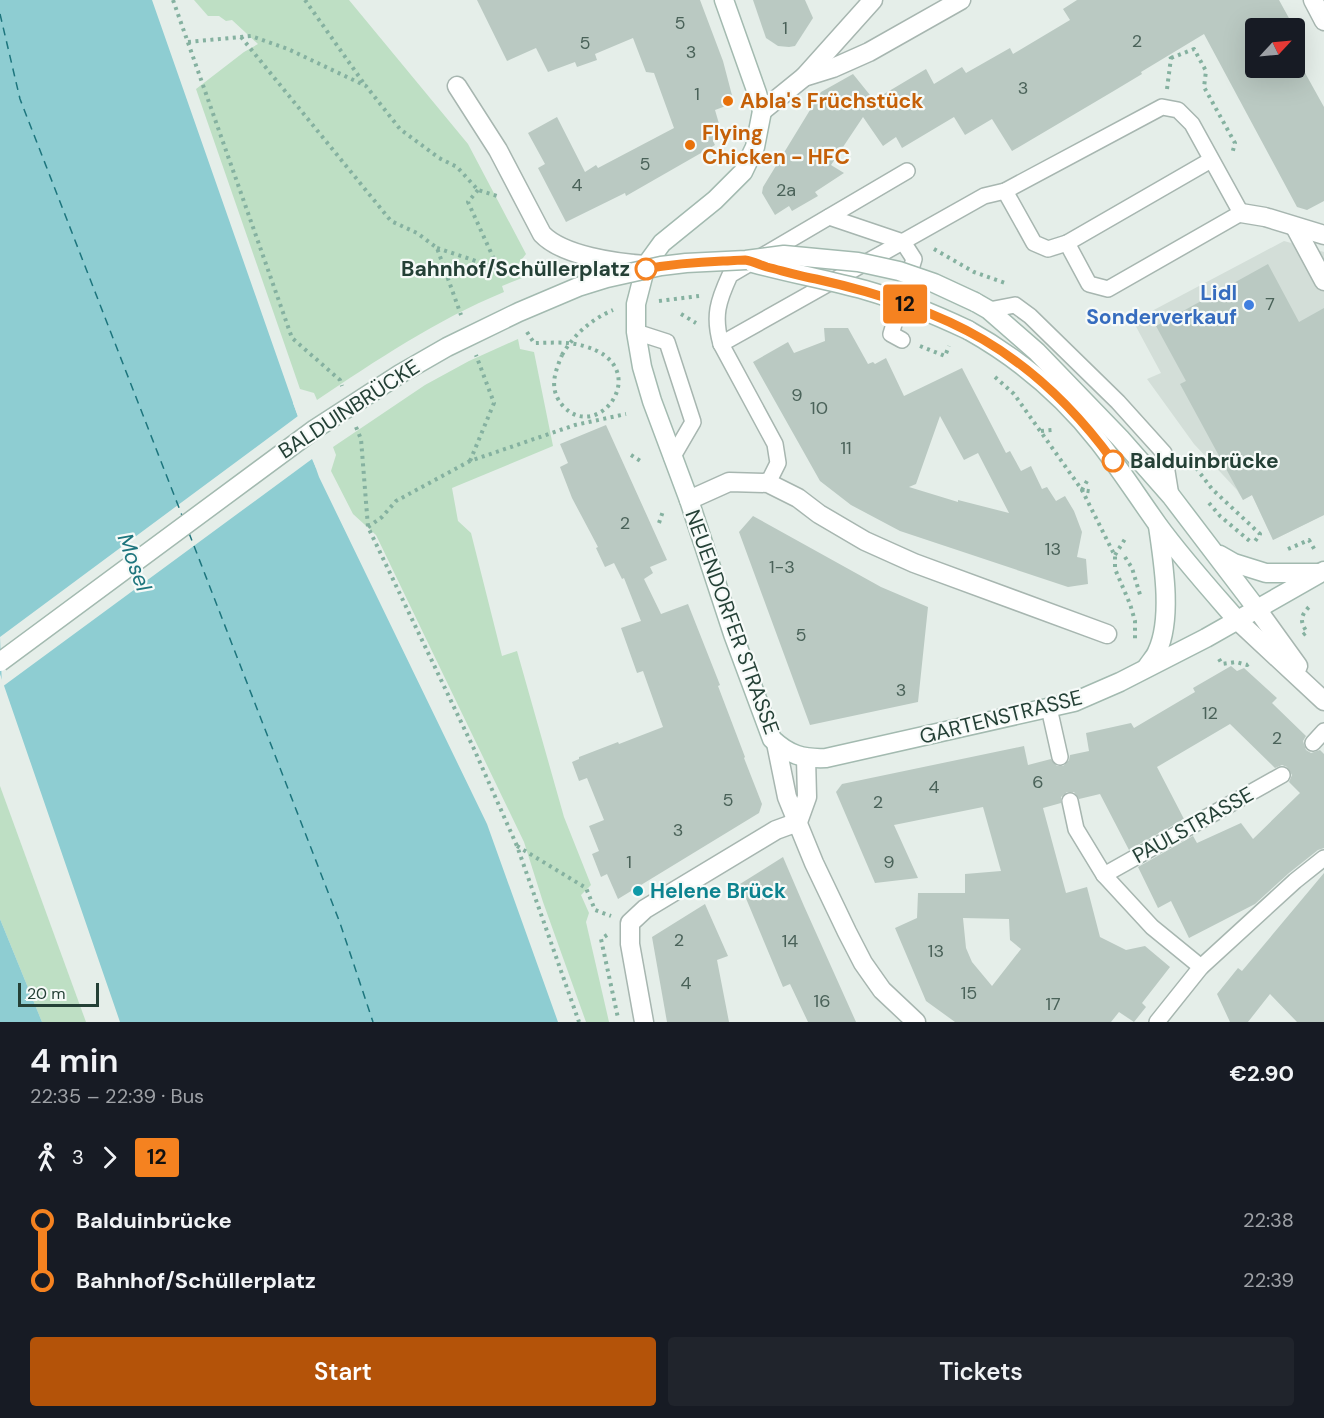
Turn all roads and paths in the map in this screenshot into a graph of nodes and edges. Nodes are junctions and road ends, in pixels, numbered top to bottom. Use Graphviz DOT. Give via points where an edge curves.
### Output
graph roads {
  1 [pos="173,0"];
  2 [pos="305,0"];
  3 [pos="724,0"];
  4 [pos="873,0"];
  5 [pos="961,0"];
  6 [pos="1313,0"];
  7 [pos="1324,21"];
  8 [pos="241,37"];
  9 [pos="188,42"];
  10 [pos="804,77"];
  11 [pos="366,86"];
  12 [pos="457,86"];
  13 [pos="1168,86"];
  14 [pos="762,111"];
  15 [pos="1211,160"];
  16 [pos="907,171"];
  17 [pos="1221,179"];
  18 [pos="1005,191"];
  19 [pos="1241,213"];
  20 [pos="829,217"];
  21 [pos="1294,226"];
  22 [pos="1324,235"];
  23 [pos="903,242"];
  24 [pos="1067,243"];
  25 [pos="437,248"];
  26 [pos="932,248"];
  27 [pos="746,260"];
  28 [pos="646,265"];
  29 [pos="974,272"];
  30 [pos="1324,281"];
  31 [pos="465,326"];
  32 [pos="525,328"];
  33 [pos="636,332"];
  34 [pos="902,340"];
  35 [pos="721,344"];
  36 [pos="474,348"];
  37 [pos="931,350"];
  38 [pos="958,350"];
  39 [pos="562,355"];
  40 [pos="992,373"];
  41 [pos="343,390"];
  42 [pos="626,414"];
  43 [pos="354,419"];
  44 [pos="1052,430"];
  45 [pos="1041,431"];
  46 [pos="631,455"];
  47 [pos="672,458"];
  48 [pos="471,461"];
  49 [pos="642,462"];
  50 [pos="1087,481"];
  51 [pos="768,483"];
  52 [pos="1082,490"];
  53 [pos="1094,492"];
  54 [pos="689,500"];
  55 [pos="1209,502"];
  56 [pos="663,511"];
  57 [pos="659,523"];
  58 [pos="1158,526"];
  59 [pos="368,527"];
  60 [pos="1125,539"];
  61 [pos="1263,548"];
  62 [pos="1281,550"];
  63 [pos="1215,552"];
  64 [pos="1114,556"];
  65 [pos="1125,557"];
  66 [pos="1320,566"];
  67 [pos="1141,600"];
  68 [pos="1316,603"];
  69 [pos="1257,609"];
  70 [pos="1237,620"];
  71 [pos="1107,634"];
  72 [pos="1300,637"];
  73 [pos="1133,644"];
  74 [pos="1219,659"];
  75 [pos="0,662"];
  76 [pos="1252,662"];
  77 [pos="1146,669"];
  78 [pos="1324,699"];
  79 [pos="1049,708"];
  80 [pos="1324,731"];
  81 [pos="776,743"];
  82 [pos="1313,743"];
  83 [pos="802,757"];
  84 [pos="1060,757"];
  85 [pos="1282,775"];
  86 [pos="1070,801"];
  87 [pos="798,822"];
  88 [pos="517,846"];
  89 [pos="1324,858"];
  90 [pos="1104,875"];
  91 [pos="595,910"];
  92 [pos="1201,967"];
  93 [pos="579,1022"];
  94 [pos="644,1022"];
  95 [pos="916,1022"];
  96 [pos="1157,1022"];
  1 -- 9 [label="path"];
  2 -- 11 [label="path"];
  3 -- 14 [label="street"];
  4 -- 10 [label="street"];
  5 -- 10 [label="street" via="869,52"];
  6 -- 7 [label="street"];
  8 -- 9 [label="path"];
  8 -- 11 [label="path" via="251,36 288,49"];
  8 -- 25 [label="path" via="391,221"];
  9 -- 41 [label="path" via="291,338 339,380"];
  10 -- 14 [label="street"];
  11 -- 25 [label="path" via="400,129 457,167 478,190 468,202 498,268"];
  12 -- 28 [label="street" via="550,242 617,263"];
  13 -- 17 [label="path" via="1170,56 1194,49 1206,71 1204,87 1235,143"];
  14 -- 28 [label="street" via="755,147 743,172 662,243"];
  15 -- 17 [label="lane"];
  15 -- 18 [label="lane" via="1192,124 1178,110 1162,107"];
  15 -- 24 [label="lane"];
  16 -- 20 [label="lane"];
  17 -- 19 [label="lane"];
  18 -- 23 [label="lane" via="984,196"];
  18 -- 24 [label="lane" via="1034,243 1048,249"];
  19 -- 21 [label="street"];
  19 -- 24 [label="lane" via="1108,290 1089,284"];
  20 -- 23 [label="lane"];
  20 -- 35 [label="lane" via="729,275 716,310"];
  21 -- 22 [label="street"];
  21 -- 30 [label="street"];
  23 -- 34 [label="lane" via="914,259 891,334"];
  23 -- 35 [label="lane"];
  25 -- 31 [label="path"];
  26 -- 29 [label="path"];
  27 -- 58 [label="street, BALDUINBRÜCKE, bridge" via="866,290 926,310 993,344 1049,388 1077,416"];
  27 -- 63 [label="street, BALDUINBRÜCKE, bridge" via="784,255 858,262 934,283 982,306 1037,352 1086,402 1172,496"];
  27 -- 75 [label="street, BALDUINBRÜCKE, bridge" via="686,263 606,278 557,295 447,346 315,429"];
  28 -- 33 [label="street, NEUENDORFER STRASSE" via="636,304"];
  32 -- 39 [label="path, bridge" via="534,343 584,346 610,360 618,373 619,386 608,408 587,416 575,414 562,405 555,393 554,378"];
  33 -- 47 [label="street, NEUENDORFER STRASSE" via="645,379"];
  33 -- 47 [label="lane" via="667,342 693,422"];
  35 -- 51 [label="lane" via="776,444 778,463"];
  36 -- 48 [label="path" via="494,403"];
  37 -- 38 [label="path" via="945,356 949,344"];
  40 -- 45 [label="path" via="1014,394"];
  42 -- 48 [label="path" via="575,425"];
  43 -- 59 [label="path" via="361,439"];
  44 -- 45 [label="path"];
  45 -- 52 [label="path"];
  46 -- 49 [label="path"];
  47 -- 54 [label="street, NEUENDORFER STRASSE"];
  48 -- 59 [label="path" via="396,501"];
  50 -- 52 [label="path"];
  51 -- 54 [label="street" via="729,482"];
  51 -- 71 [label="street" via="865,541 914,564"];
  52 -- 53 [label="path"];
  52 -- 64 [label="path"];
  54 -- 81 [label="street, NEUENDORFER STRASSE" via="733,634"];
  55 -- 61 [label="path" via="1235,530"];
  56 -- 57 [label="path"];
  58 -- 70 [label="street, BALDUINBRÜCKE"];
  58 -- 77 [label="street" via="1165,619 1158,651"];
  59 -- 88 [label="path"];
  60 -- 64 [label="path"];
  62 -- 66 [label="path" via="1310,540"];
  63 -- 66 [label="street" via="1266,573"];
  63 -- 69 [label="street, BALDUINBRÜCKE"];
  64 -- 73 [label="path" via="1115,569 1135,621 1137,638"];
  65 -- 67 [label="path"];
  66 -- 69 [label="street, GARTENSTRASSE"];
  68 -- 72 [label="path" via="1302,615 1307,632"];
  69 -- 70 [label="street, GARTENSTRASSE"];
  69 -- 78 [label="street, BALDUINBRÜCKE"];
  70 -- 77 [label="street, GARTENSTRASSE"];
  70 -- 78 [label="street, BALDUINBRÜCKE"];
  74 -- 76 [label="path" via="1222,664"];
  77 -- 79 [label="street, GARTENSTRASSE" via="1074,702"];
  79 -- 83 [label="street, GARTENSTRASSE" via="826,758"];
  79 -- 84 [label="lane"];
  80 -- 82 [label="lane"];
  81 -- 83 [label="street, NEUENDORFER STRASSE"];
  81 -- 87 [label="street, NEUENDORFER STRASSE" via="786,797"];
  83 -- 87 [label="street" via="807,797"];
  85 -- 90 [label="lane, PAULSTRASSE"];
  86 -- 90 [label="lane, PAULSTRASSE" via="1077,829"];
  87 -- 94 [label="street" via="776,830 645,909 630,923"];
  87 -- 95 [label="street, NEUENDORFER STRASSE" via="863,963 882,990"];
  88 -- 91 [label="path" via="586,888"];
  88 -- 93 [label="path"];
  89 -- 92 [label="lane"];
  90 -- 92 [label="lane, PAULSTRASSE" via="1152,927"];
  92 -- 96 [label="lane"];
}
